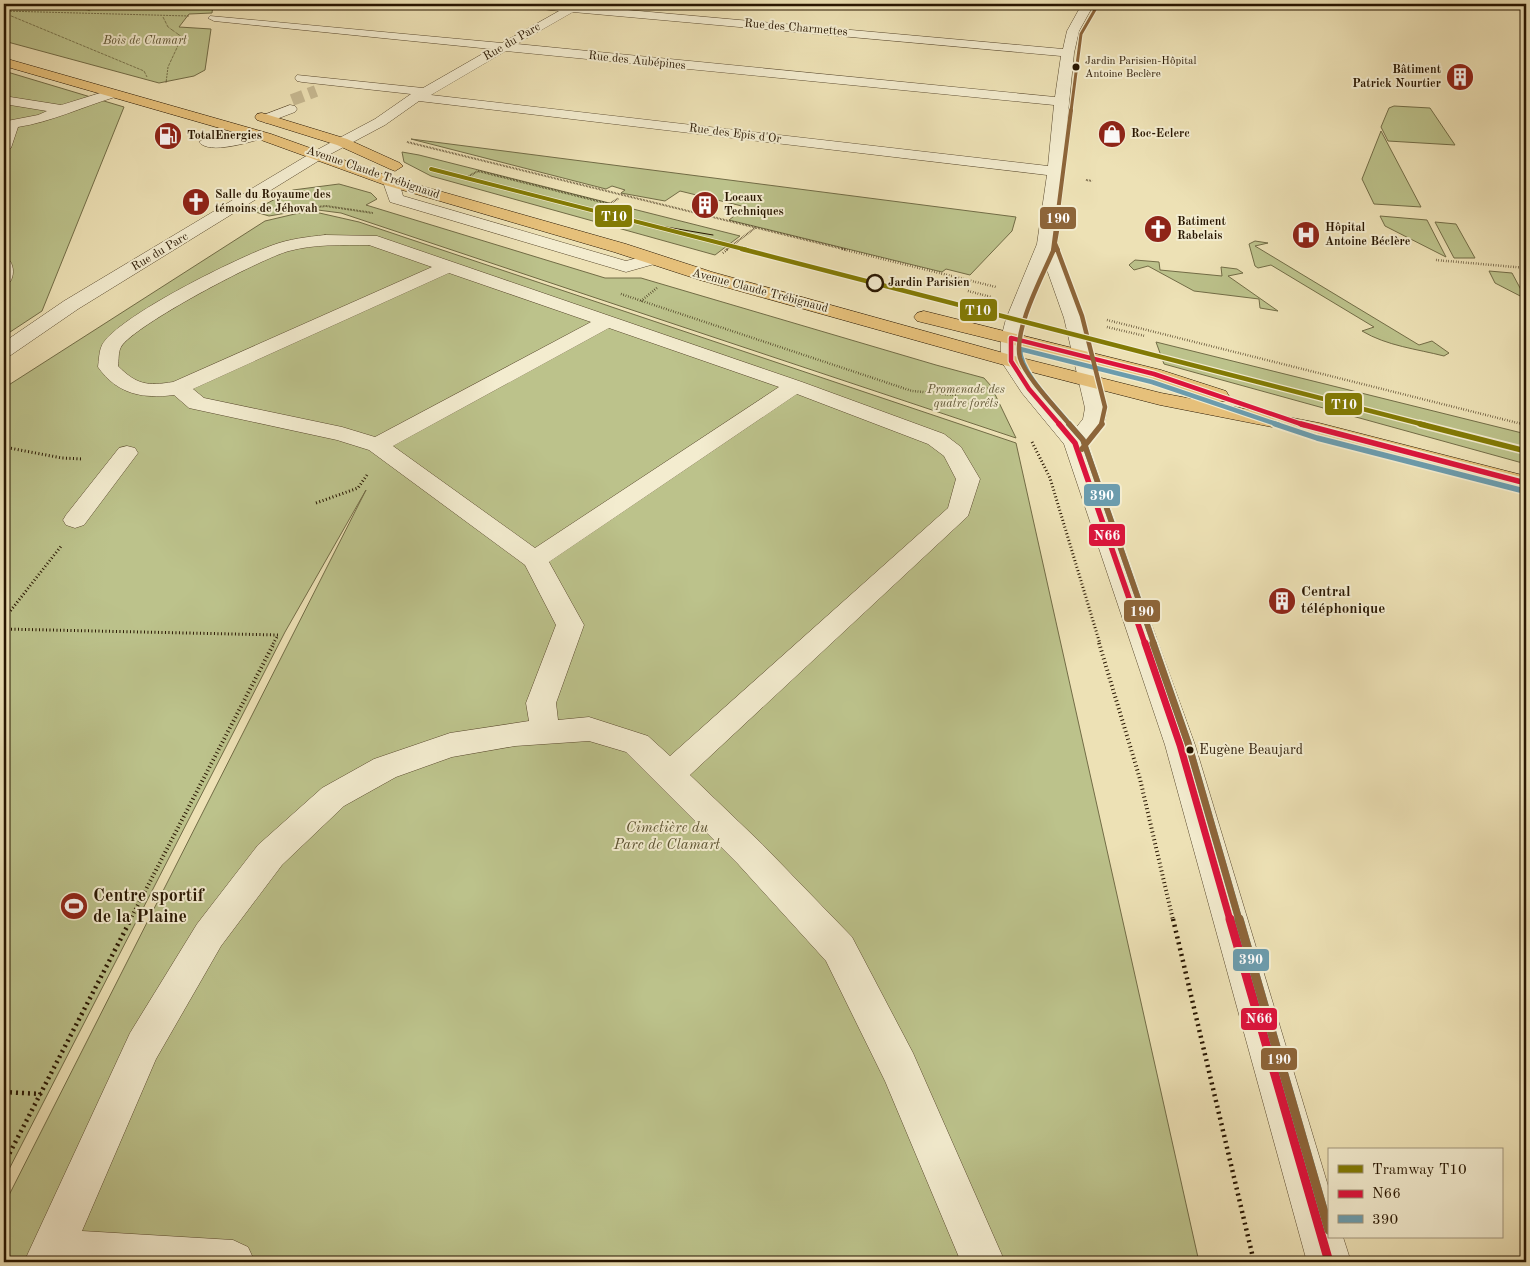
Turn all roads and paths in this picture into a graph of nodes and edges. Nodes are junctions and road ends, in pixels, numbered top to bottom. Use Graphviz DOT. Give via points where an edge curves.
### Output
graph roads {
  1 [pos="65,4"];
  2 [pos="524,4"];
  3 [pos="1088,4"];
  4 [pos="576,6"];
  5 [pos="4,12"];
  6 [pos="98,12"];
  7 [pos="163,17"];
  8 [pos="214,18"];
  9 [pos="504,47"];
  10 [pos="4,51"];
  11 [pos="1068,53"];
  12 [pos="4,62"];
  13 [pos="148,78"];
  14 [pos="302,78"];
  15 [pos="166,82"];
  16 [pos="110,86"];
  17 [pos="421,94"];
  18 [pos="4,100"];
  19 [pos="1061,102"];
  20 [pos="270,104"];
  21 [pos="62,109"];
  22 [pos="244,113"];
  23 [pos="266,119"];
  24 [pos="8,122"];
  25 [pos="259,135"];
  26 [pos="206,142"];
  27 [pos="342,142"];
  28 [pos="403,142"];
  29 [pos="4,148"];
  30 [pos="318,155"];
  31 [pos="1054,171"];
  32 [pos="465,178"];
  33 [pos="1086,180"];
  34 [pos="1092,181"];
  35 [pos="392,182"];
  36 [pos="619,198"];
  37 [pos="608,204"];
  38 [pos="590,216"];
  39 [pos="755,228"];
  40 [pos="1046,244"];
  41 [pos="719,256"];
  42 [pos="652,259"];
  43 [pos="1436,260"];
  44 [pos="4,265"];
  45 [pos="449,266"];
  46 [pos="1526,268"];
  47 [pos="4,278"];
  48 [pos="811,288"];
  49 [pos="1002,289"];
  50 [pos="968,291"];
  51 [pos="993,298"];
  52 [pos="907,313"];
  53 [pos="1106,320"];
  54 [pos="606,322"];
  55 [pos="1101,325"];
  56 [pos="1144,336"];
  57 [pos="1011,338"];
  58 [pos="4,351"];
  59 [pos="1085,357"];
  60 [pos="1011,362"];
  61 [pos="1091,383"];
  62 [pos="795,386"];
  63 [pos="178,388"];
  64 [pos="1526,425"];
  65 [pos="1319,430"];
  66 [pos="1030,439"];
  67 [pos="1075,443"];
  68 [pos="4,448"];
  69 [pos="381,448"];
  70 [pos="127,452"];
  71 [pos="86,459"];
  72 [pos="1526,483"];
  73 [pos="316,503"];
  74 [pos="70,530"];
  75 [pos="534,560"];
  76 [pos="4,619"];
  77 [pos="4,629"];
  78 [pos="545,732"];
  79 [pos="670,775"];
  80 [pos="4,1092"];
  81 [pos="40,1094"];
  82 [pos="4,1164"];
  83 [pos="49,1257"];
  84 [pos="232,1262"];
  85 [pos="983,1262"];
  86 [pos="1254,1262"];
  87 [pos="1329,1262"];
  1 -- 6 [label="path"];
  2 -- 4 [label="street, Rue des Charmettes"];
  3 -- 11 [label="street" via="1073,31"];
  4 -- 9 [label="street, Rue du Parc"];
  4 -- 11 [label="street, Rue des Charmettes"];
  5 -- 6 [label="path"];
  5 -- 13 [label="path" via="144,71"];
  6 -- 7 [label="path"];
  7 -- 8 [label="path"];
  7 -- 15 [label="path" via="168,27 182,37 168,66"];
  8 -- 9 [label="street, Rue des Aubépines"];
  9 -- 17 [label="street, Rue du Parc"];
  9 -- 19 [label="street, Rue des Aubépines"];
  10 -- 16 [label="main road, Avenue Claude Trébignaud"];
  11 -- 19 [label="street"];
  12 -- 16 [label="main road, Avenue Claude Trébignaud"];
  14 -- 17 [label="street, Rue des Epis d'Or"];
  16 -- 21 [label="street"];
  16 -- 25 [label="main road, Avenue Claude Trébignaud"];
  17 -- 27 [label="street, Rue du Parc" via="380,122"];
  17 -- 31 [label="street, Rue des Epis d'Or"];
  18 -- 21 [label="street"];
  19 -- 31 [label="street"];
  20 -- 23 [label="street" via="291,105"];
  21 -- 24 [label="street" via="42,119"];
  22 -- 23 [label="main road"];
  23 -- 27 [label="main road"];
  24 -- 29 [label="street"];
  25 -- 26 [label="street" via="226,142"];
  25 -- 30 [label="main road, Avenue Claude Trébignaud"];
  27 -- 30 [label="street, Rue du Parc"];
  27 -- 48 [label="main road" via="425,180"];
  28 -- 39 [label="path"];
  30 -- 35 [label="main road, Avenue Claude Trébignaud"];
  30 -- 58 [label="street, Rue du Parc" via="71,305"];
  31 -- 40 [label="street"];
  32 -- 37 [label="path" via="478,171"];
  33 -- 34 [label="path"];
  35 -- 42 [label="street" via="396,198 415,204 626,266"];
  36 -- 37 [label="path"];
  37 -- 38 [label="path"];
  39 -- 41 [label="path"];
  39 -- 49 [label="path"];
  40 -- 57 [label="street"];
  40 -- 59 [label="street"];
  42 -- 60 [label="main road, Avenue Claude Trébignaud"];
  43 -- 46 [label="path"];
  44 -- 47 [label="street"];
  45 -- 54 [label="street"];
  45 -- 63 [label="street"];
  45 -- 63 [label="street" via="370,240 304,243 249,260 131,327 112,345 108,367 122,382 146,392"];
  50 -- 51 [label="path"];
  52 -- 57 [label="main road"];
  53 -- 64 [label="path"];
  54 -- 62 [label="street"];
  54 -- 69 [label="street"];
  55 -- 56 [label="path"];
  57 -- 59 [label="main road"];
  57 -- 60 [label="street"];
  59 -- 61 [label="street"];
  59 -- 65 [label="main road" via="1154,374"];
  60 -- 61 [label="main road, Avenue Claude Trébignaud"];
  60 -- 67 [label="street" via="1029,389"];
  61 -- 65 [label="main road, Avenue Claude Trébignaud"];
  61 -- 67 [label="street" via="1096,408 1094,420"];
  62 -- 75 [label="street"];
  62 -- 79 [label="street" via="936,438 953,452 968,479 959,511"];
  63 -- 69 [label="street" via="197,403 342,434"];
  65 -- 72 [label="main road, Avenue Claude Trébignaud"];
  66 -- 86 [label="path" via="1050,478 1140,779"];
  67 -- 87 [label="street" via="1180,745"];
  68 -- 71 [label="path"];
  69 -- 73 [label="path" via="358,488"];
  69 -- 75 [label="street"];
  70 -- 74 [label="street"];
  74 -- 76 [label="path"];
  75 -- 78 [label="street" via="570,625 542,703"];
  77 -- 81 [label="path" via="278,635"];
  78 -- 79 [label="street" via="589,729 637,744"];
  78 -- 83 [label="street" via="450,746 385,768 333,797 270,855 208,935 143,1046"];
  79 -- 85 [label="street" via="750,854 838,949 899,1067"];
  80 -- 81 [label="path"];
  81 -- 82 [label="path"];
  83 -- 84 [label="street"];
}
